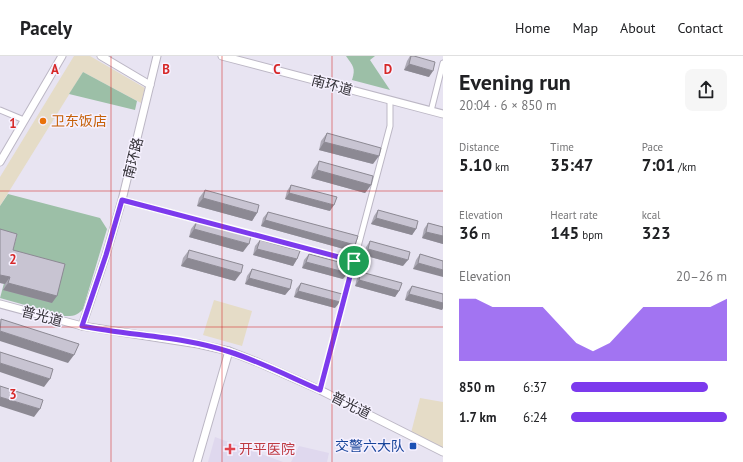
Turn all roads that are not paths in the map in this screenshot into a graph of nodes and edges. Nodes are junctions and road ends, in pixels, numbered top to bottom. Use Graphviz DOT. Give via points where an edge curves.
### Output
graph roads {
  1 [pos="62,56"];
  2 [pos="101,56"];
  3 [pos="157,56"];
  4 [pos="222,56"];
  5 [pos="443,63"];
  6 [pos="150,85"];
  7 [pos="390,100"];
  8 [pos="0,110"];
  9 [pos="431,111"];
  10 [pos="443,114"];
  11 [pos="24,120"];
  12 [pos="0,162"];
  13 [pos="122,200"];
  14 [pos="354,261"];
  15 [pos="0,304"];
  16 [pos="82,326"];
  17 [pos="229,351"];
  18 [pos="320,390"];
  19 [pos="443,452"];
  20 [pos="197,462"];
  1 -- 11 [label="street"];
  2 -- 6 [label="street"];
  3 -- 6 [label="street, 南环路"];
  4 -- 7 [label="street, 南环道"];
  5 -- 9 [label="street"];
  6 -- 13 [label="street, 南环路"];
  7 -- 9 [label="street, 南环道"];
  7 -- 14 [label="street" via="390,126"];
  8 -- 11 [label="street"];
  9 -- 10 [label="street, 南环道"];
  11 -- 12 [label="street"];
  13 -- 14 [label="street"];
  13 -- 16 [label="street, 南环路"];
  14 -- 18 [label="street"];
  15 -- 16 [label="street, 普光道"];
  16 -- 17 [label="street, 普光道"];
  17 -- 18 [label="street, 普光道"];
  17 -- 20 [label="street"];
  18 -- 19 [label="street, 普光道"];
}
